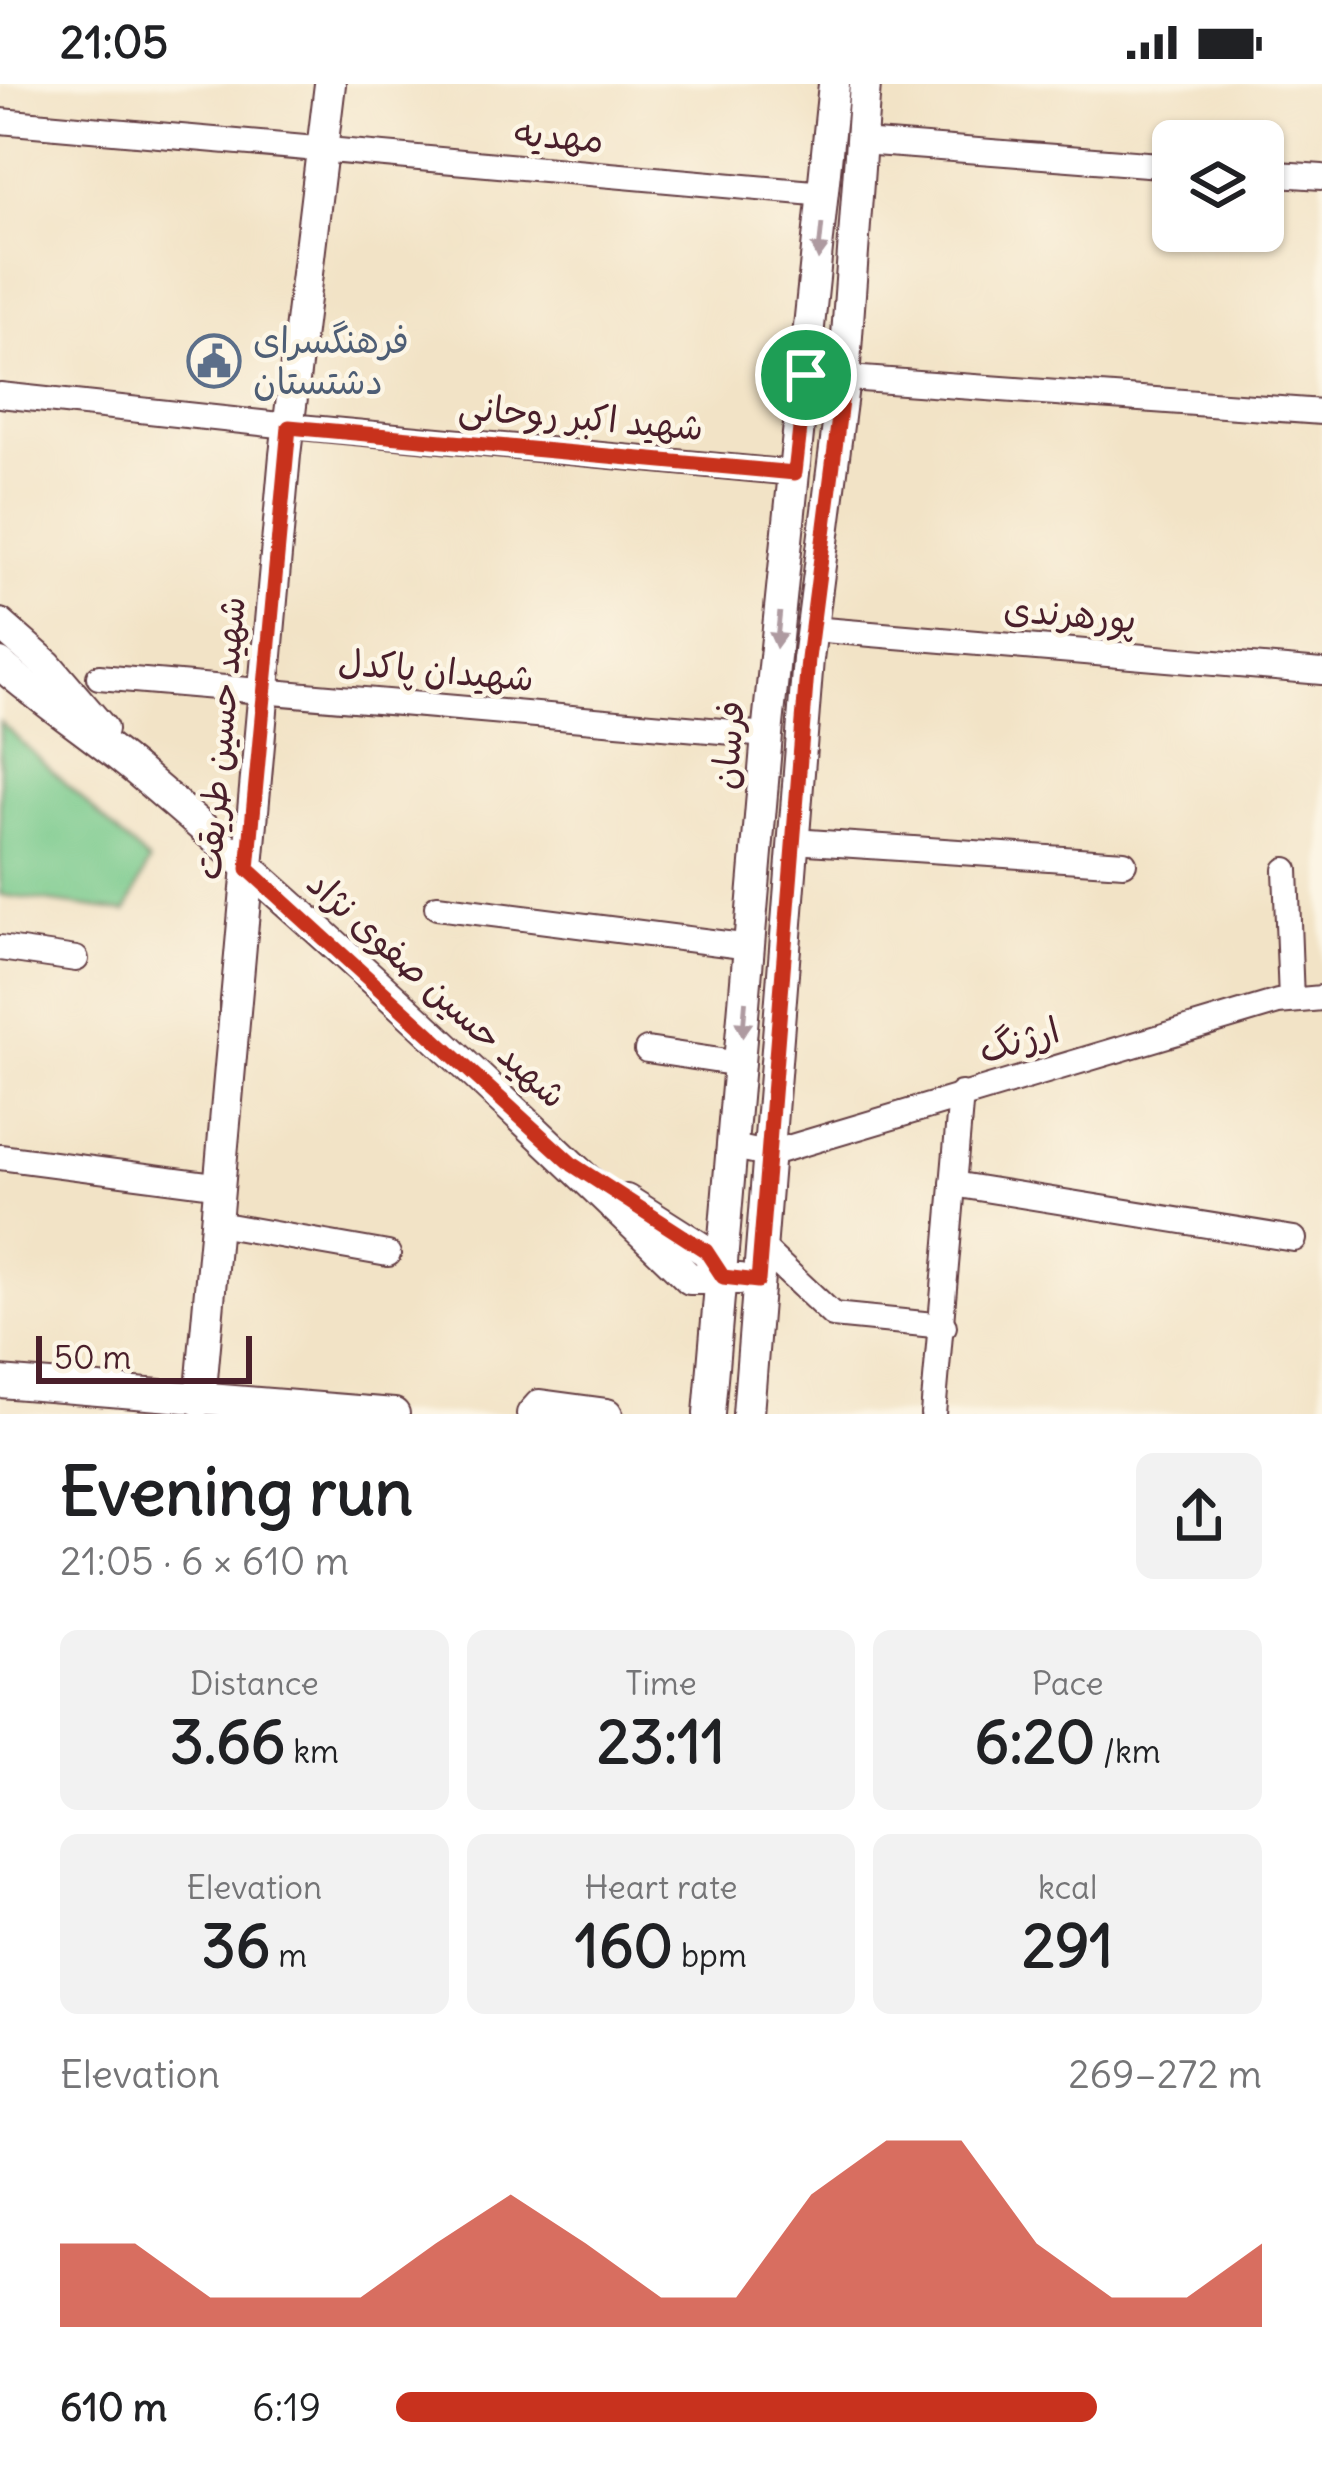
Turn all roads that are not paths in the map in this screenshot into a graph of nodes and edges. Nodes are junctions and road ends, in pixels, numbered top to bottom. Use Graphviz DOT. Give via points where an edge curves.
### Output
graph roads {
  1 [pos="330,84"];
  2 [pos="834,84"];
  3 [pos="865,84"];
  4 [pos="0,121"];
  5 [pos="861,142"];
  6 [pos="322,152"];
  7 [pos="1152,164"];
  8 [pos="1284,174"];
  9 [pos="1322,177"];
  10 [pos="825,194"];
  11 [pos="806,375"];
  12 [pos="844,378"];
  13 [pos="0,395"];
  14 [pos="1322,412"];
  15 [pos="289,427"];
  16 [pos="795,473"];
  17 [pos="0,624"];
  18 [pos="812,628"];
  19 [pos="0,664"];
  20 [pos="1322,671"];
  21 [pos="99,677"];
  22 [pos="262,691"];
  23 [pos="767,735"];
  24 [pos="141,774"];
  25 [pos="794,841"];
  26 [pos="1124,863"];
  27 [pos="248,869"];
  28 [pos="1286,870"];
  29 [pos="437,907"];
  30 [pos="750,947"];
  31 [pos="0,948"];
  32 [pos="76,958"];
  33 [pos="1322,998"];
  34 [pos="1291,1000"];
  35 [pos="646,1050"];
  36 [pos="740,1064"];
  37 [pos="961,1094"];
  38 [pos="733,1147"];
  39 [pos="768,1154"];
  40 [pos="0,1157"];
  41 [pos="953,1184"];
  42 [pos="222,1186"];
  43 [pos="218,1224"];
  44 [pos="1294,1239"];
  45 [pos="761,1246"];
  46 [pos="388,1254"];
  47 [pos="723,1277"];
  48 [pos="758,1281"];
  49 [pos="944,1326"];
  50 [pos="0,1382"];
  51 [pos="200,1401"];
  52 [pos="381,1413"];
  53 [pos="394,1414"];
  54 [pos="532,1414"];
  55 [pos="607,1414"];
  56 [pos="709,1414"];
  57 [pos="748,1414"];
  58 [pos="933,1414"];
  1 -- 6 [label="street, شهید حسین طریقت"];
  2 -- 10 [label="street, فرسان"];
  3 -- 5 [label="street, فرسان"];
  4 -- 6 [label="street, مهدیه"];
  5 -- 7 [label="street"];
  5 -- 12 [label="street, فرسان"];
  6 -- 10 [label="street, مهدیه"];
  6 -- 15 [label="street, شهید حسین طریقت"];
  8 -- 9 [label="street"];
  10 -- 11 [label="street, فرسان, one-way"];
  11 -- 12 [label="street"];
  11 -- 16 [label="street, فرسان"];
  12 -- 14 [label="street"];
  12 -- 18 [label="street, فرسان"];
  13 -- 15 [label="street, شهید اکبر روحانی"];
  15 -- 16 [label="street, شهید اکبر روحانی"];
  15 -- 22 [label="street, شهید حسین طریقت"];
  16 -- 23 [label="street, فرسان, one-way"];
  17 -- 24 [label="street, شهید حسین صفوی نژاد" via="47,664"];
  18 -- 20 [label="street, پورهرندی"];
  18 -- 25 [label="street, فرسان"];
  19 -- 24 [label="street, شهید حسین صفوی نژاد"];
  21 -- 22 [label="street, شهیدان پاکدل"];
  22 -- 23 [label="street, شهیدان پاکدل"];
  22 -- 27 [label="street, شهید حسین طریقت"];
  23 -- 30 [label="street, فرسان"];
  24 -- 27 [label="street, شهید حسین صفوی نژاد"];
  25 -- 26 [label="street"];
  25 -- 39 [label="street, فرسان"];
  27 -- 42 [label="street, شهید حسین طریقت"];
  27 -- 47 [label="street, شهید حسین صفوی نژاد" via="690,1280"];
  28 -- 34 [label="street"];
  29 -- 30 [label="street"];
  30 -- 36 [label="street, فرسان, one-way"];
  31 -- 32 [label="street"];
  33 -- 34 [label="street, ارژنگ"];
  34 -- 37 [label="street, ارژنگ"];
  35 -- 36 [label="street"];
  36 -- 38 [label="street, فرسان"];
  37 -- 39 [label="street, ارژنگ"];
  37 -- 41 [label="street"];
  38 -- 39 [label="street"];
  38 -- 47 [label="street, فرسان"];
  39 -- 45 [label="street, فرسان"];
  40 -- 42 [label="street"];
  41 -- 44 [label="street"];
  41 -- 49 [label="street"];
  42 -- 43 [label="street, شهید حسین طریقت"];
  43 -- 46 [label="street"];
  43 -- 51 [label="street, شهید حسین طریقت"];
  45 -- 48 [label="street, فرسان"];
  45 -- 49 [label="street" via="833,1316"];
  47 -- 48 [label="street, شهید حسین صفوی نژاد"];
  47 -- 56 [label="street, فرسان"];
  48 -- 57 [label="street, فرسان"];
  49 -- 58 [label="street"];
  50 -- 51 [label="street"];
  51 -- 52 [label="street"];
  52 -- 53 [label="street"];
  54 -- 55 [label="street" via="540,1405"];
}
